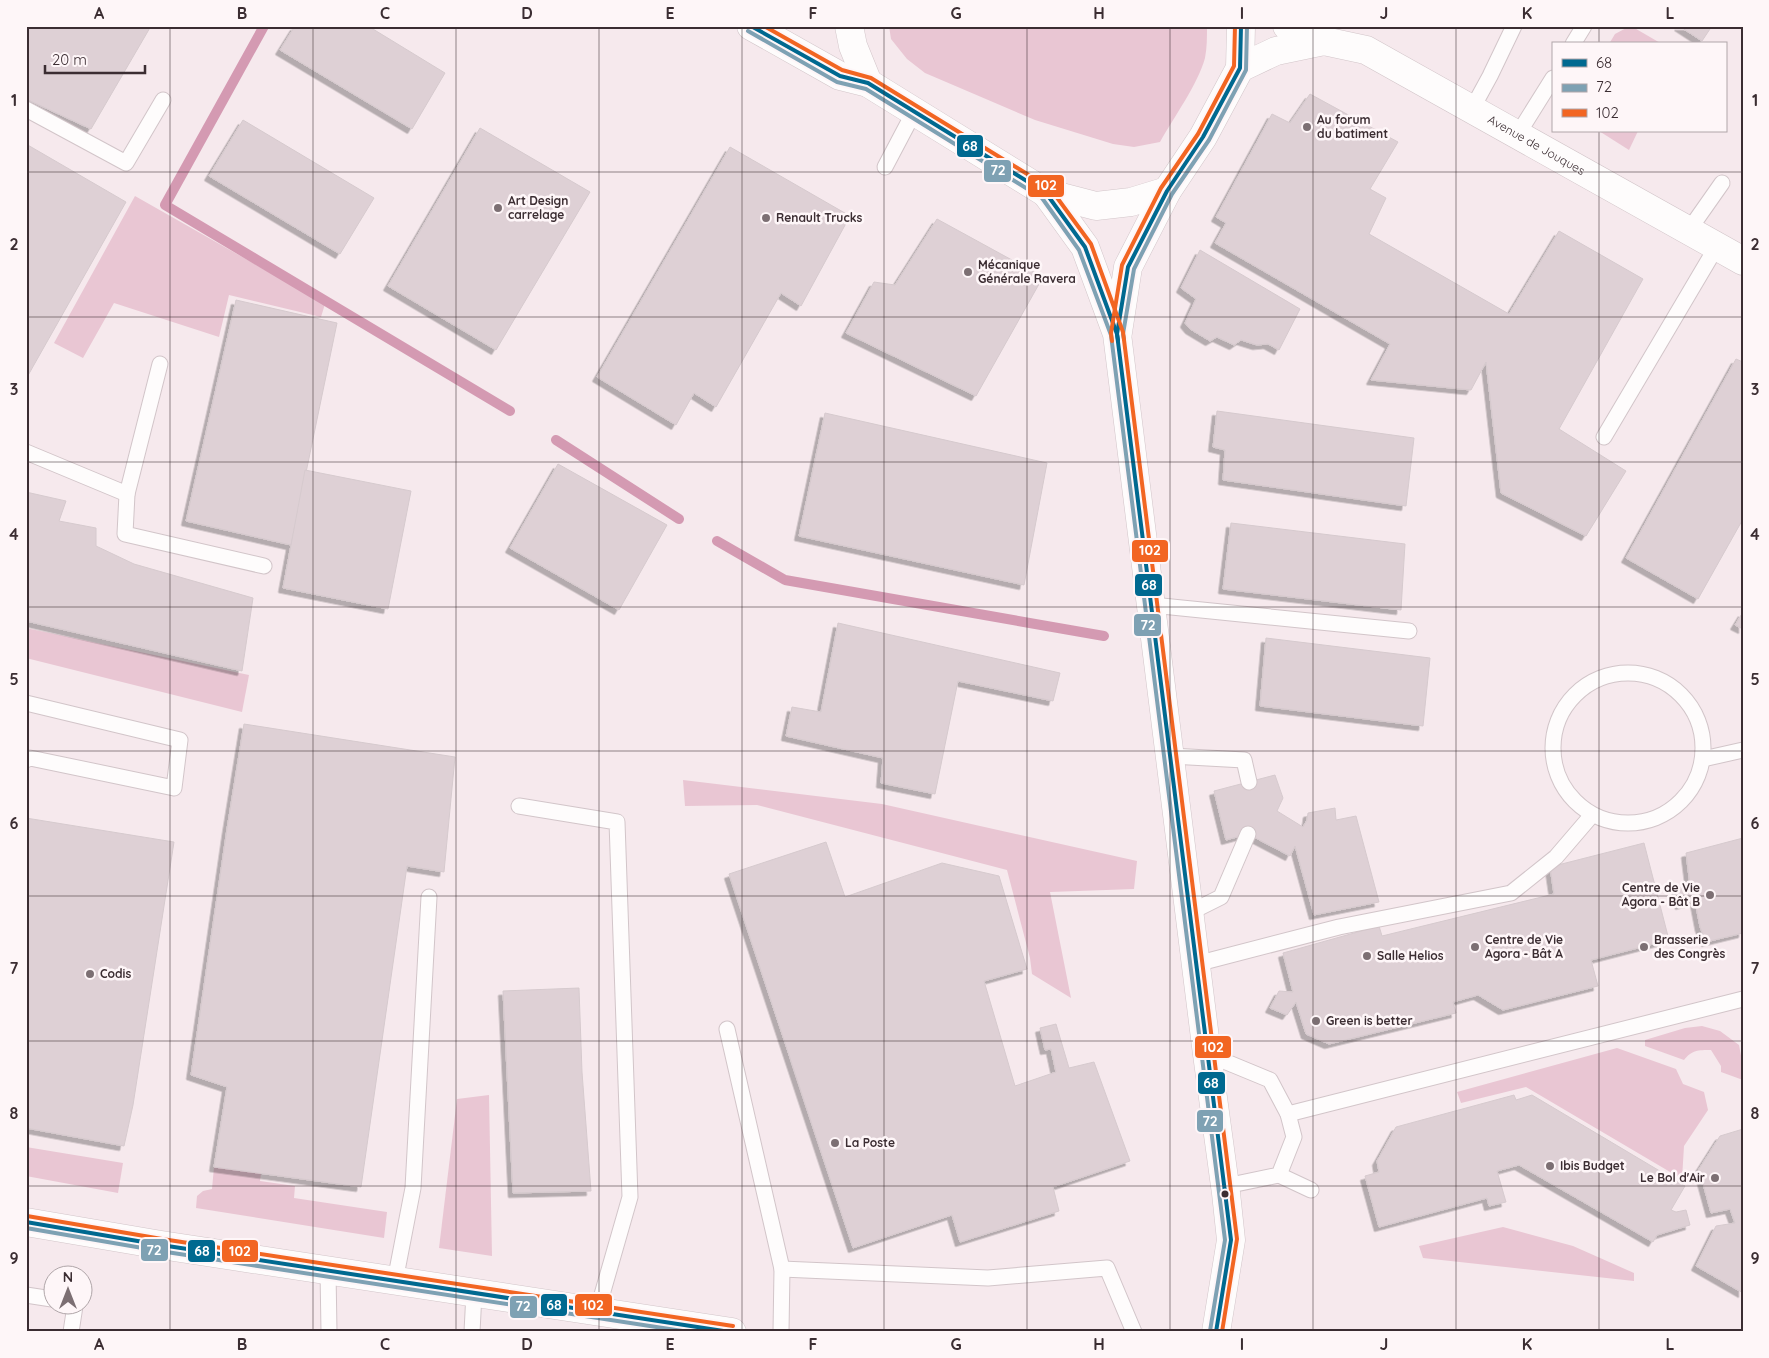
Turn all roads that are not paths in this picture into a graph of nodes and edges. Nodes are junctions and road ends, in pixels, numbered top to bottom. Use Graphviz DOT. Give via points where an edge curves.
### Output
graph roads {
  1 [pos="751,26"];
  2 [pos="849,26"];
  3 [pos="1241,26"];
  4 [pos="1287,26"];
  5 [pos="1514,26"];
  6 [pos="1584,26"];
  7 [pos="1324,41"];
  8 [pos="1575,42"];
  9 [pos="1240,68"];
  10 [pos="1552,80"];
  11 [pos="868,83"];
  12 [pos="163,100"];
  13 [pos="1472,109"];
  14 [pos="26,110"];
  15 [pos="914,112"];
  16 [pos="1518,134"];
  17 [pos="885,167"];
  18 [pos="1722,183"];
  19 [pos="1167,191"];
  20 [pos="1046,193"];
  21 [pos="1689,230"];
  22 [pos="1717,246"];
  23 [pos="1743,261"];
  24 [pos="1117,334"];
  25 [pos="160,364"];
  26 [pos="1604,437"];
  27 [pos="26,452"];
  28 [pos="127,494"];
  29 [pos="264,566"];
  30 [pos="1152,605"];
  31 [pos="1409,630"];
  32 [pos="26,703"];
  33 [pos="1743,750"];
  34 [pos="1171,756"];
  35 [pos="1703,759"];
  36 [pos="26,760"];
  37 [pos="1249,782"];
  38 [pos="519,806"];
  39 [pos="1592,815"];
  40 [pos="1248,834"];
  41 [pos="429,897"];
  42 [pos="1189,913"];
  43 [pos="1196,964"];
  44 [pos="1743,999"];
  45 [pos="727,1029"];
  46 [pos="1206,1054"];
  47 [pos="1288,1114"];
  48 [pos="1278,1174"];
  49 [pos="1226,1186"];
  50 [pos="1312,1190"];
  51 [pos="26,1222"];
  52 [pos="782,1269"];
  53 [pos="328,1271"];
  54 [pos="395,1281"];
  55 [pos="474,1293"];
  56 [pos="26,1295"];
  57 [pos="42,1297"];
  58 [pos="597,1312"];
  59 [pos="73,1316"];
  60 [pos="675,1328"];
  61 [pos="71,1332"];
  62 [pos="330,1332"];
  63 [pos="472,1332"];
  64 [pos="732,1332"];
  65 [pos="781,1332"];
  66 [pos="1134,1332"];
  67 [pos="1216,1332"];
  1 -- 11 [label="street" via="840,76"];
  2 -- 11 [label="street" via="853,46"];
  3 -- 9 [label="street"];
  4 -- 7 [label="street, Avenue de Jouques"];
  5 -- 13 [label="lane"];
  6 -- 8 [label="lane"];
  7 -- 9 [label="street, Avenue de Jouques" via="1276,51"];
  7 -- 13 [label="street, Avenue de Jouques" via="1366,50"];
  9 -- 19 [label="street" via="1203,137"];
  10 -- 16 [label="lane"];
  11 -- 15 [label="street"];
  12 -- 14 [label="lane" via="126,163"];
  13 -- 16 [label="street, Avenue de Jouques"];
  15 -- 17 [label="lane"];
  15 -- 20 [label="street"];
  16 -- 21 [label="street, Avenue de Jouques"];
  18 -- 21 [label="lane"];
  19 -- 20 [label="street" via="1131,202 1096,206"];
  19 -- 24 [label="street" via="1128,268"];
  20 -- 24 [label="street" via="1085,247"];
  21 -- 22 [label="street, Avenue de Jouques"];
  22 -- 23 [label="street, Avenue de Jouques"];
  22 -- 26 [label="lane"];
  24 -- 30 [label="street"];
  25 -- 28 [label="lane"];
  27 -- 28 [label="lane"];
  28 -- 29 [label="lane" via="125,534"];
  30 -- 31 [label="lane"];
  30 -- 34 [label="street"];
  32 -- 36 [label="lane" via="180,740 174,788 30,758"];
  33 -- 35 [label="lane"];
  34 -- 37 [label="lane" via="1244,760"];
  34 -- 42 [label="street"];
  35 -- 39 [label="lane" via="1698,778 1684,800 1663,816 1632,824 1606,821"];
  35 -- 39 [label="lane" via="1703,733 1692,707 1674,688 1645,674 1618,673 1598,679 1571,700 1557,722 1552,748 1558,776 1571,799"];
  38 -- 58 [label="lane" via="617,822 630,1197"];
  39 -- 43 [label="lane" via="1556,857 1511,893 1339,927"];
  40 -- 42 [label="lane" via="1221,897"];
  41 -- 54 [label="lane" via="413,1188"];
  42 -- 43 [label="street"];
  43 -- 46 [label="street"];
  44 -- 47 [label="lane"];
  45 -- 52 [label="lane"];
  46 -- 47 [label="lane" via="1270,1080"];
  46 -- 49 [label="street"];
  47 -- 48 [label="lane" via="1294,1137"];
  48 -- 49 [label="lane"];
  48 -- 50 [label="lane"];
  49 -- 67 [label="street" via="1230,1240"];
  51 -- 53 [label="street"];
  52 -- 65 [label="lane"];
  52 -- 66 [label="lane" via="988,1278 1107,1268"];
  53 -- 54 [label="street"];
  53 -- 62 [label="lane"];
  54 -- 55 [label="street"];
  55 -- 58 [label="street"];
  55 -- 63 [label="lane"];
  56 -- 57 [label="lane"];
  58 -- 60 [label="street"];
  59 -- 61 [label="lane"];
  60 -- 64 [label="street"];
}
